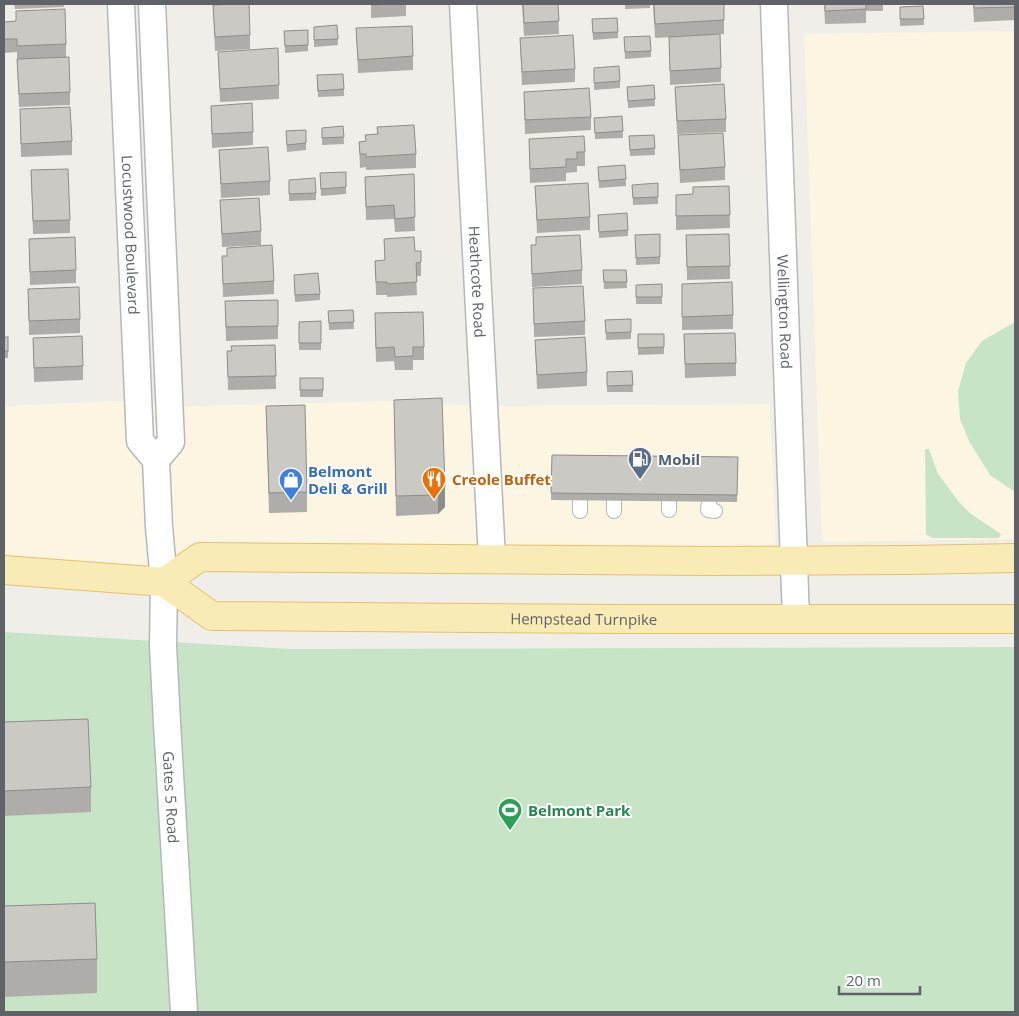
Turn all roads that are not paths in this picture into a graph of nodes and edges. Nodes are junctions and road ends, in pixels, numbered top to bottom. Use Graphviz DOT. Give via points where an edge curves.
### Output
graph roads {
  1 [pos="122,4"];
  2 [pos="152,4"];
  3 [pos="463,4"];
  4 [pos="774,4"];
  5 [pos="156,80"];
  6 [pos="125,81"];
  7 [pos="156,460"];
  8 [pos="492,558"];
  9 [pos="1015,558"];
  10 [pos="795,560"];
  11 [pos="4,570"];
  12 [pos="164,582"];
  13 [pos="796,619"];
  14 [pos="1015,619"];
  15 [pos="184,1012"];
  1 -- 6 [label="street, Locustwood Boulevard"];
  2 -- 5 [label="street, Locustwood Boulevard"];
  3 -- 8 [label="street, Heathcote Road"];
  4 -- 10 [label="street, Wellington Road"];
  5 -- 6 [label="street"];
  5 -- 7 [label="street, Locustwood Boulevard" via="171,442"];
  6 -- 7 [label="street, Locustwood Boulevard" via="140,441"];
  7 -- 12 [label="street"];
  8 -- 10 [label="main road"];
  8 -- 12 [label="main road" via="200,556"];
  9 -- 10 [label="main road"];
  10 -- 13 [label="street, Wellington Road"];
  11 -- 12 [label="main road"];
  12 -- 13 [label="main road, Hempstead Turnpike" via="212,616"];
  12 -- 15 [label="street, Gates 5 Road" via="164,656"];
  13 -- 14 [label="main road, Hempstead Turnpike"];
}
